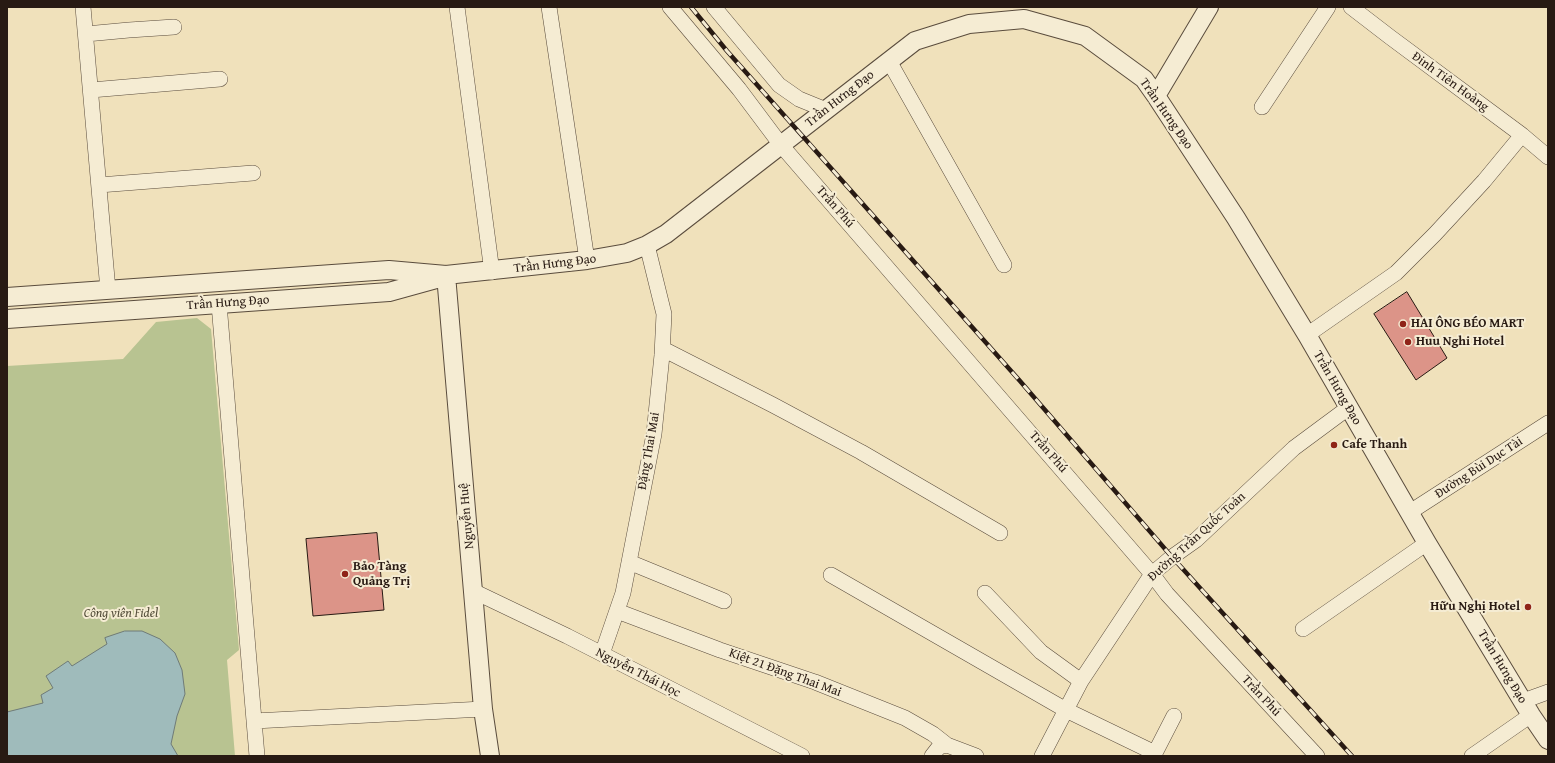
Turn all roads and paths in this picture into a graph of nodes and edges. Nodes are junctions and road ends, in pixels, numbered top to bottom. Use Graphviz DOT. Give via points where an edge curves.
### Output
graph roads {
  1 [pos="83,7"];
  2 [pos="457,7"];
  3 [pos="549,7"];
  4 [pos="670,7"];
  5 [pos="714,7"];
  6 [pos="1209,7"];
  7 [pos="1328,7"];
  8 [pos="1351,7"];
  9 [pos="174,27"];
  10 [pos="86,34"];
  11 [pos="889,61"];
  12 [pos="220,79"];
  13 [pos="91,90"];
  14 [pos="1156,96"];
  15 [pos="1262,107"];
  16 [pos="826,110"];
  17 [pos="1522,135"];
  18 [pos="782,145"];
  19 [pos="1546,153"];
  20 [pos="252,173"];
  21 [pos="99,185"];
  22 [pos="647,245"];
  23 [pos="587,260"];
  24 [pos="1004,265"];
  25 [pos="492,272"];
  26 [pos="446,276"];
  27 [pos="108,290"];
  28 [pos="7,297"];
  29 [pos="219,304"];
  30 [pos="7,319"];
  31 [pos="1306,336"];
  32 [pos="663,349"];
  33 [pos="1348,408"];
  34 [pos="1548,423"];
  35 [pos="1410,512"];
  36 [pos="1000,533"];
  37 [pos="1427,543"];
  38 [pos="629,562"];
  39 [pos="1152,574"];
  40 [pos="831,575"];
  41 [pos="473,592"];
  42 [pos="985,593"];
  43 [pos="724,601"];
  44 [pos="617,611"];
  45 [pos="1303,629"];
  46 [pos="602,654"];
  47 [pos="1081,681"];
  48 [pos="1548,692"];
  49 [pos="1527,708"];
  50 [pos="483,709"];
  51 [pos="1066,710"];
  52 [pos="1174,716"];
  53 [pos="254,721"];
  54 [pos="1548,740"];
  55 [pos="947,745"];
  56 [pos="1155,755"];
  57 [pos="257,756"];
  58 [pos="490,756"];
  59 [pos="802,756"];
  60 [pos="932,756"];
  61 [pos="976,756"];
  62 [pos="1042,756"];
  63 [pos="1317,756"];
  64 [pos="1472,756"];
  1 -- 10 [label="street"];
  2 -- 25 [label="street"];
  3 -- 23 [label="street"];
  4 -- 18 [label="street, Trần Phú"];
  5 -- 16 [label="street" via="779,85 799,99"];
  6 -- 14 [label="street"];
  7 -- 15 [label="street"];
  8 -- 17 [label="street, Đinh Tiên Hoàng"];
  9 -- 10 [label="street"];
  10 -- 13 [label="street"];
  11 -- 14 [label="street, Trần Hưng Đạo" via="915,41 969,24 1024,19 1085,36 1144,79"];
  11 -- 16 [label="street, Trần Hưng Đạo"];
  11 -- 24 [label="street"];
  12 -- 13 [label="street"];
  13 -- 21 [label="street"];
  14 -- 31 [label="street, Trần Hưng Đạo" via="1236,218"];
  16 -- 18 [label="street, Trần Hưng Đạo"];
  17 -- 19 [label="street, Đinh Tiên Hoàng"];
  17 -- 31 [label="street" via="1484,181 1396,273"];
  18 -- 22 [label="street, Trần Hưng Đạo" via="666,234"];
  18 -- 39 [label="street, Trần Phú"];
  20 -- 21 [label="street"];
  21 -- 27 [label="street"];
  22 -- 23 [label="street, Trần Hưng Đạo" via="627,253"];
  22 -- 32 [label="street, Đặng Thai Mai" via="664,314"];
  23 -- 25 [label="street, Trần Hưng Đạo"];
  25 -- 26 [label="street, Trần Hưng Đạo"];
  26 -- 27 [label="street, Trần Hưng Đạo" via="388,270"];
  26 -- 29 [label="street, Trần Hưng Đạo" via="389,292"];
  26 -- 41 [label="street, Nguyễn Huệ"];
  27 -- 28 [label="street, Trần Hưng Đạo"];
  29 -- 30 [label="street, Trần Hưng Đạo"];
  29 -- 53 [label="street"];
  31 -- 33 [label="street, Trần Hưng Đạo"];
  32 -- 36 [label="street" via="861,452"];
  32 -- 38 [label="street, Đặng Thai Mai" via="654,434"];
  33 -- 35 [label="street, Trần Hưng Đạo"];
  33 -- 39 [label="street, Đường Trần Quốc Toản" via="1294,448 1196,540"];
  34 -- 35 [label="street, Đường Bùi Dục Tài"];
  35 -- 37 [label="street, Trần Hưng Đạo"];
  37 -- 45 [label="street"];
  37 -- 49 [label="street, Trần Hưng Đạo"];
  38 -- 43 [label="street"];
  38 -- 44 [label="street, Đặng Thai Mai"];
  39 -- 47 [label="street, Đường Trần Quốc Toản"];
  39 -- 63 [label="street, Trần Phú" via="1167,594"];
  40 -- 51 [label="street"];
  41 -- 46 [label="street, Nguyễn Thái Học"];
  41 -- 50 [label="street, Nguyễn Huệ"];
  42 -- 47 [label="street" via="1041,652"];
  44 -- 46 [label="street, Đặng Thai Mai"];
  44 -- 55 [label="street, Kiệt 21 Đặng Thai Mai" via="815,682 898,715 933,734"];
  46 -- 59 [label="street, Nguyễn Thái Học"];
  47 -- 51 [label="street, Đường Trần Quốc Toản"];
  48 -- 49 [label="street"];
  49 -- 54 [label="street, Trần Hưng Đạo"];
  49 -- 64 [label="street"];
  50 -- 53 [label="street"];
  50 -- 58 [label="street, Nguyễn Huệ"];
  51 -- 56 [label="street"];
  51 -- 62 [label="street, Đường Trần Quốc Toản"];
  52 -- 56 [label="street"];
  53 -- 57 [label="street"];
  55 -- 60 [label="street" via="939,747"];
  55 -- 61 [label="street"];
}
